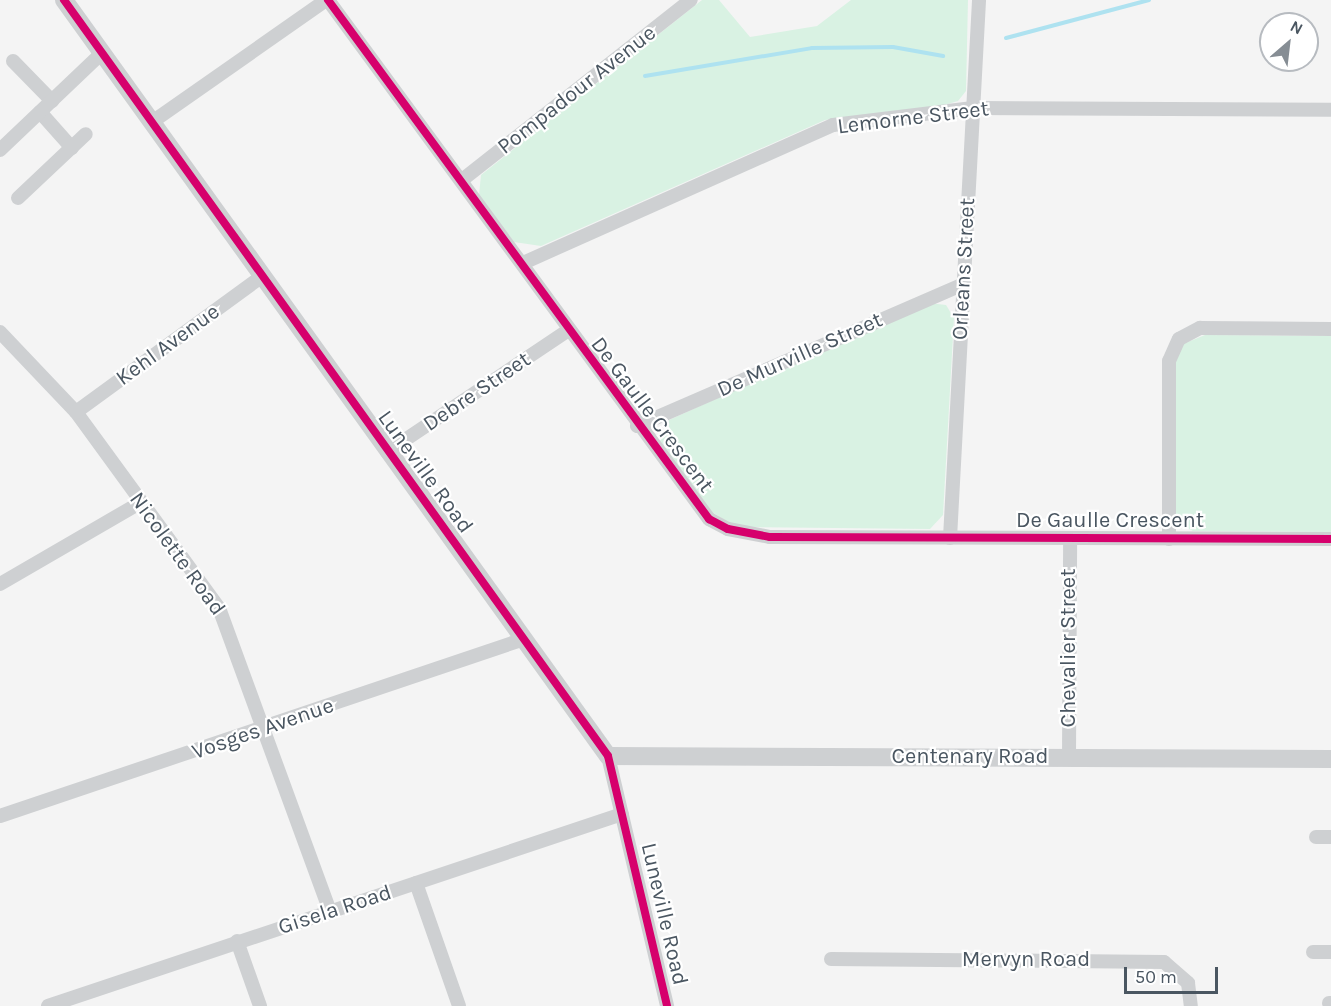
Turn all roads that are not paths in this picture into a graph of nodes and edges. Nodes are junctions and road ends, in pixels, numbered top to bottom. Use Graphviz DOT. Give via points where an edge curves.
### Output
graph roads {
  1 [pos="64,0"];
  2 [pos="327,0"];
  3 [pos="691,0"];
  4 [pos="979,0"];
  5 [pos="102,53"];
  6 [pos="13,61"];
  7 [pos="52,101"];
  8 [pos="973,108"];
  9 [pos="1331,110"];
  10 [pos="40,112"];
  11 [pos="152,122"];
  12 [pos="86,134"];
  13 [pos="72,148"];
  14 [pos="0,150"];
  15 [pos="462,180"];
  16 [pos="18,198"];
  17 [pos="523,263"];
  18 [pos="261,277"];
  19 [pos="963,284"];
  20 [pos="1331,329"];
  21 [pos="567,331"];
  22 [pos="0,332"];
  23 [pos="76,412"];
  24 [pos="637,426"];
  25 [pos="387,452"];
  26 [pos="140,503"];
  27 [pos="950,538"];
  28 [pos="1169,538"];
  29 [pos="1070,539"];
  30 [pos="1331,539"];
  31 [pos="0,584"];
  32 [pos="524,639"];
  33 [pos="263,730"];
  34 [pos="608,756"];
  35 [pos="1069,757"];
  36 [pos="1331,759"];
  37 [pos="622,814"];
  38 [pos="0,816"];
  39 [pos="1316,837"];
  40 [pos="1331,837"];
  41 [pos="416,884"];
  42 [pos="330,911"];
  43 [pos="237,941"];
  44 [pos="1314,952"];
  45 [pos="1331,952"];
  46 [pos="831,959"];
  47 [pos="48,1006"];
  48 [pos="260,1006"];
  49 [pos="459,1006"];
  50 [pos="667,1006"];
  51 [pos="1191,1006"];
  1 -- 5 [label="street, Luneville Road"];
  2 -- 11 [label="street"];
  2 -- 15 [label="street, De Gaulle Crescent"];
  3 -- 15 [label="street, Pompadour Avenue"];
  4 -- 8 [label="street, Orleans Street"];
  5 -- 7 [label="street"];
  5 -- 11 [label="street, Luneville Road"];
  6 -- 7 [label="street"];
  7 -- 10 [label="street"];
  8 -- 9 [label="street, Lemorne Street"];
  8 -- 17 [label="street, Lemorne Street" via="824,129"];
  8 -- 19 [label="street, Orleans Street"];
  10 -- 13 [label="street"];
  10 -- 14 [label="street"];
  11 -- 18 [label="street, Luneville Road"];
  12 -- 13 [label="street"];
  13 -- 16 [label="street"];
  15 -- 17 [label="street, De Gaulle Crescent"];
  17 -- 21 [label="street, De Gaulle Crescent"];
  18 -- 23 [label="street, Kehl Avenue"];
  18 -- 25 [label="street, Luneville Road"];
  19 -- 24 [label="street, De Murville Street"];
  19 -- 27 [label="street, Orleans Street"];
  20 -- 28 [label="street" via="1200,328 1179,339 1169,361"];
  21 -- 24 [label="street, De Gaulle Crescent"];
  21 -- 25 [label="street, Debre Street"];
  22 -- 23 [label="street, Nicolette Road"];
  23 -- 26 [label="street, Nicolette Road"];
  24 -- 27 [label="street, De Gaulle Crescent" via="695,505 728,529 770,537"];
  25 -- 32 [label="street, Luneville Road"];
  26 -- 31 [label="street"];
  26 -- 33 [label="street, Nicolette Road" via="219,608"];
  27 -- 29 [label="street, De Gaulle Crescent"];
  28 -- 29 [label="street, De Gaulle Crescent"];
  28 -- 30 [label="street, De Gaulle Crescent"];
  29 -- 35 [label="street, Chevalier Street"];
  32 -- 33 [label="street, Vosges Avenue"];
  32 -- 34 [label="street, Luneville Road"];
  33 -- 38 [label="street, Vosges Avenue"];
  33 -- 42 [label="street, Nicolette Road"];
  34 -- 35 [label="street, Centenary Road"];
  34 -- 37 [label="street, Luneville Road"];
  35 -- 36 [label="street, Centenary Road"];
  37 -- 41 [label="street, Gisela Road"];
  37 -- 50 [label="street, Luneville Road"];
  39 -- 40 [label="street"];
  41 -- 42 [label="street, Gisela Road"];
  41 -- 49 [label="street"];
  42 -- 43 [label="street, Gisela Road"];
  43 -- 47 [label="street, Gisela Road"];
  43 -- 48 [label="street"];
  44 -- 45 [label="street"];
  46 -- 51 [label="street, Mervyn Road" via="1164,962 1188,983"];
}
